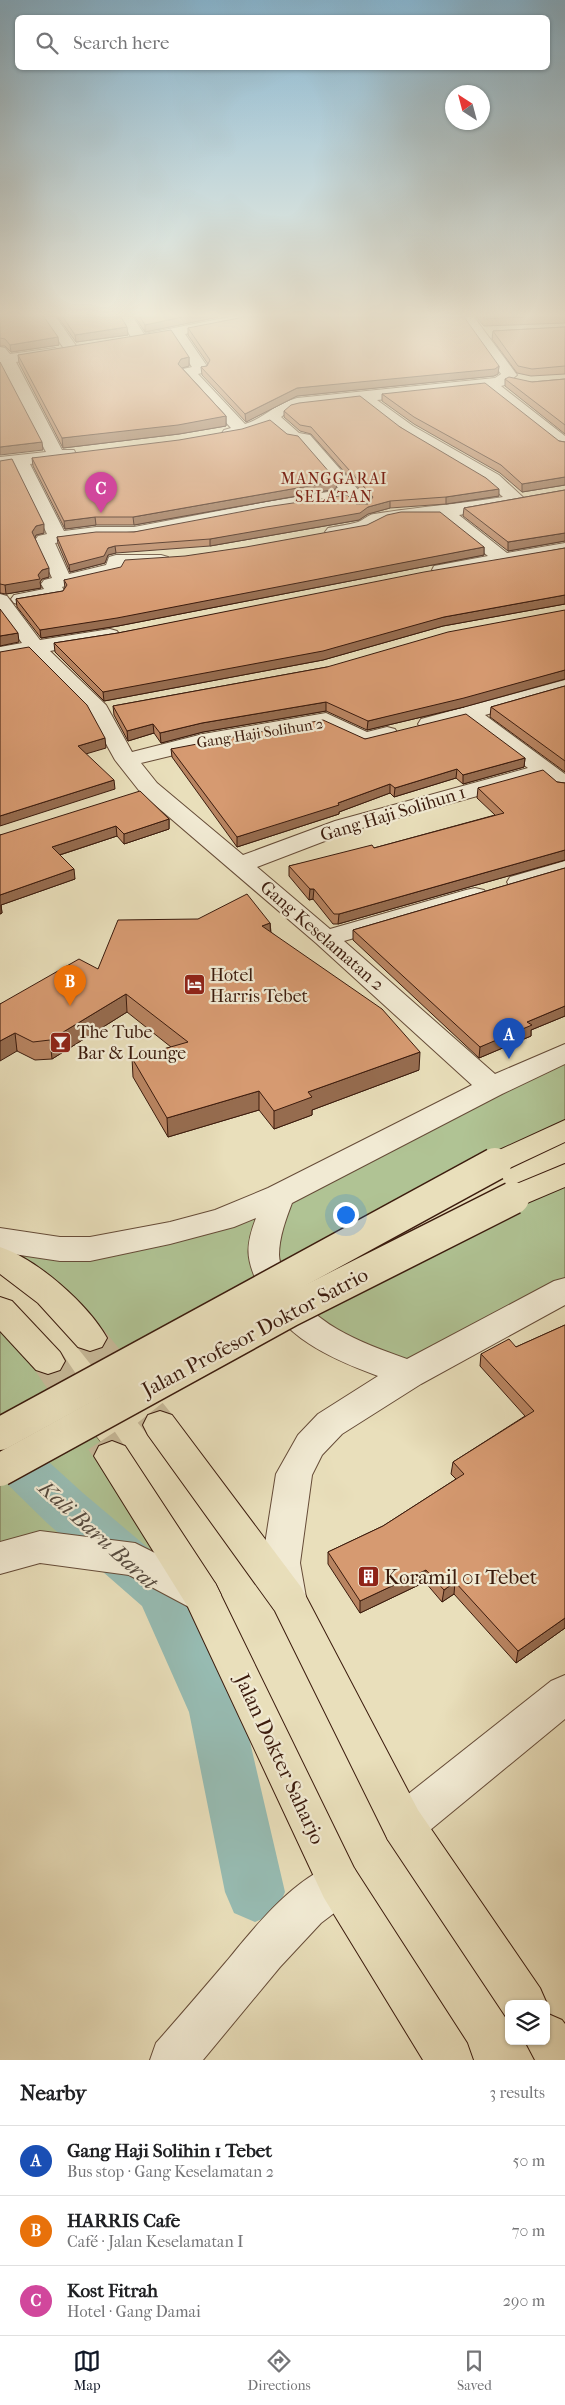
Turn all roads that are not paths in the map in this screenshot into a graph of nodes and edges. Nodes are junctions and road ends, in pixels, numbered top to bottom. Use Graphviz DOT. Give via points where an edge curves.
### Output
graph roads {
  1 [pos="33,413"];
  2 [pos="226,413"];
  3 [pos="274,413"];
  4 [pos="385,413"];
  5 [pos="534,413"];
  6 [pos="270,416"];
  7 [pos="242,430"];
  8 [pos="215,435"];
  9 [pos="562,438"];
  10 [pos="85,452"];
  11 [pos="57,456"];
  12 [pos="19,459"];
  13 [pos="0,462"];
  14 [pos="351,494"];
  15 [pos="536,496"];
  16 [pos="518,500"];
  17 [pos="444,512"];
  18 [pos="374,519"];
  19 [pos="318,535"];
  20 [pos="58,537"];
  21 [pos="565,549"];
  22 [pos="501,558"];
  23 [pos="177,559"];
  24 [pos="422,573"];
  25 [pos="63,581"];
  26 [pos="1,601"];
  27 [pos="128,632"];
  28 [pos="34,646"];
  29 [pos="0,653"];
  30 [pos="565,686"];
  31 [pos="120,706"];
  32 [pos="98,710"];
  33 [pos="470,714"];
  34 [pos="126,760"];
  35 [pos="547,770"];
  36 [pos="565,785"];
  37 [pos="240,865"];
  38 [pos="565,868"];
  39 [pos="325,938"];
  40 [pos="565,1053"];
  41 [pos="492,1087"];
  42 [pos="565,1130"];
  43 [pos="565,1175"];
  44 [pos="279,1196"];
  45 [pos="0,1240"];
  46 [pos="0,1259"];
  47 [pos="565,1290"];
  48 [pos="0,1310"];
  49 [pos="90,1338"];
  50 [pos="48,1361"];
  51 [pos="409,1374"];
  52 [pos="160,1425"];
  53 [pos="0,1434"];
  54 [pos="112,1456"];
  55 [pos="0,1470"];
  56 [pos="0,1558"];
  57 [pos="202,1595"];
  58 [pos="288,1599"];
  59 [pos="565,1694"];
  60 [pos="403,1825"];
  61 [pos="339,1883"];
  62 [pos="521,2000"];
  63 [pos="550,2042"];
  64 [pos="173,2060"];
  65 [pos="450,2060"];
  66 [pos="562,2060"];
  1 -- 11 [label="street"];
  2 -- 7 [label="street"];
  3 -- 6 [label="street"];
  4 -- 16 [label="street" via="493,479"];
  5 -- 9 [label="street"];
  6 -- 7 [label="street" via="261,424"];
  6 -- 14 [label="street" via="294,437 304,438"];
  7 -- 8 [label="street"];
  10 -- 11 [label="street"];
  11 -- 12 [label="street"];
  12 -- 13 [label="street"];
  12 -- 20 [label="street"];
  14 -- 18 [label="street"];
  14 -- 20 [label="street" via="134,532"];
  15 -- 16 [label="street"];
  16 -- 17 [label="street"];
  17 -- 18 [label="street"];
  17 -- 22 [label="street"];
  18 -- 19 [label="street" via="366,526"];
  20 -- 25 [label="street" via="44,540"];
  21 -- 22 [label="street"];
  22 -- 24 [label="street"];
  23 -- 25 [label="street" via="116,561 114,569"];
  25 -- 26 [label="street" via="51,584 56,593"];
  26 -- 28 [label="street, Gang Keselamatan 2"];
  27 -- 28 [label="street"];
  28 -- 29 [label="street"];
  28 -- 32 [label="street, Gang Keselamatan 2"];
  30 -- 33 [label="street, Gang Haji Solihun 2"];
  31 -- 32 [label="street"];
  32 -- 34 [label="street, Gang Keselamatan 2"];
  33 -- 34 [label="street, Gang Haji Solihun 2" via="364,740 326,720 203,741"];
  33 -- 35 [label="street"];
  34 -- 37 [label="street, Gang Keselamatan 2" via="140,791"];
  35 -- 36 [label="street"];
  35 -- 37 [label="street, Gang Haji Solihun 1" via="342,826"];
  37 -- 39 [label="street, Gang Keselamatan 2"];
  38 -- 39 [label="street"];
  39 -- 41 [label="street, Gang Keselamatan 2"];
  40 -- 41 [label="street"];
  41 -- 44 [label="street"];
  42 -- 53 [label="main road, Jalan Profesor Doktor Satrio, bridge" via="495,1164"];
  43 -- 55 [label="main road, Jalan Profesor Doktor Satrio, bridge" via="280,1316"];
  44 -- 45 [label="street" via="223,1219 90,1249 60,1249"];
  44 -- 51 [label="street" via="262,1256 271,1282 287,1309 311,1329 343,1348"];
  46 -- 49 [label="main road" via="32,1278 67,1309"];
  47 -- 51 [label="street"];
  48 -- 50 [label="main road"];
  51 -- 58 [label="street" via="330,1424 310,1445 294,1474 281,1563"];
  52 -- 58 [label="main road"];
  54 -- 57 [label="main road, Jalan Dokter Saharjo"];
  56 -- 57 [label="street" via="40,1547 135,1559"];
  57 -- 61 [label="main road, Jalan Dokter Saharjo"];
  58 -- 60 [label="main road"];
  59 -- 60 [label="street"];
  60 -- 62 [label="main road"];
  61 -- 64 [label="street" via="299,1914 264,1951"];
  61 -- 65 [label="main road, Jalan Dokter Saharjo"];
  63 -- 66 [label="main road"];
}
